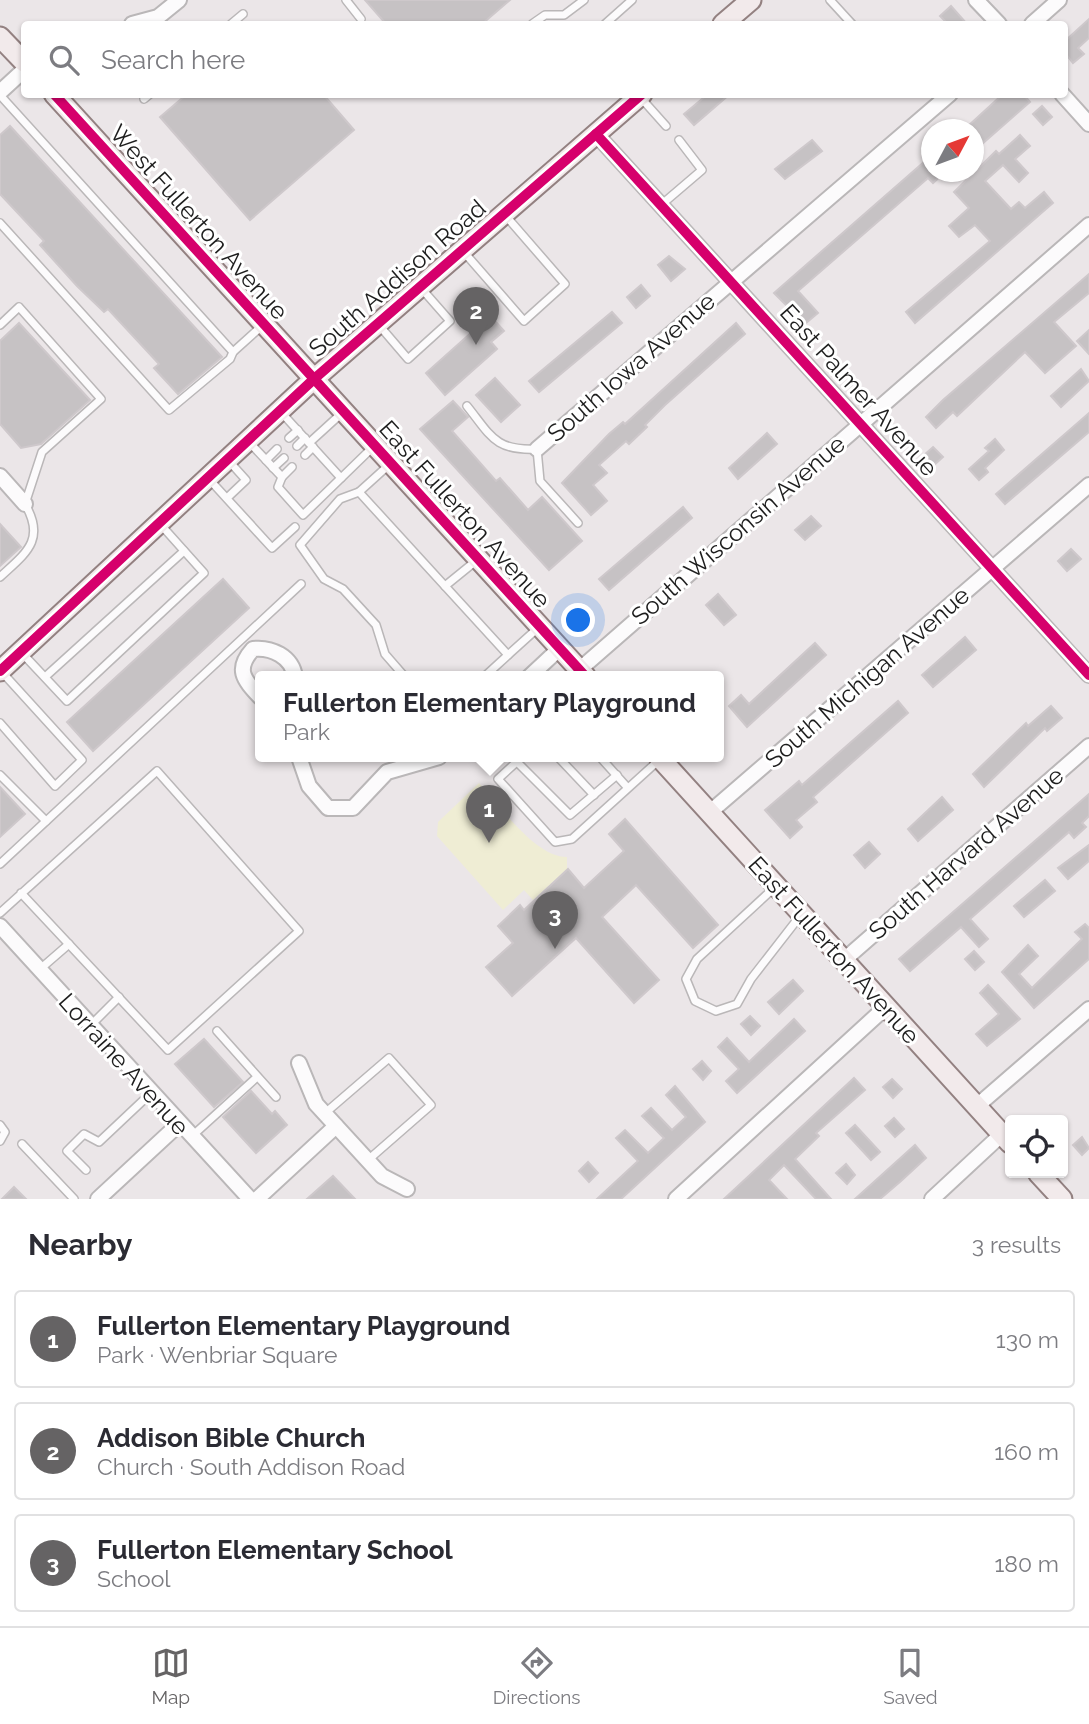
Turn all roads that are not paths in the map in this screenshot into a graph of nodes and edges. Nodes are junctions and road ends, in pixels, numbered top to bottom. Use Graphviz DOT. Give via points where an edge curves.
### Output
graph roads {
  1 [pos="179,0"];
  2 [pos="345,0"];
  3 [pos="584,0"];
  4 [pos="632,0"];
  5 [pos="751,0"];
  6 [pos="831,0"];
  7 [pos="976,0"];
  8 [pos="1059,0"];
  9 [pos="243,15"];
  10 [pos="361,19"];
  11 [pos="161,21"];
  12 [pos="235,21"];
  13 [pos="536,21"];
  14 [pos="608,21"];
  15 [pos="726,21"];
  16 [pos="849,21"];
  17 [pos="996,21"];
  18 [pos="1035,21"];
  19 [pos="0,37"];
  20 [pos="21,59"];
  21 [pos="21,73"];
  22 [pos="0,94"];
  23 [pos="58,98"];
  24 [pos="639,98"];
  25 [pos="643,98"];
  26 [pos="945,98"];
  27 [pos="1066,98"];
  28 [pos="1089,124"];
  29 [pos="666,126"];
  30 [pos="596,134"];
  31 [pos="679,140"];
  32 [pos="661,205"];
  33 [pos="504,214"];
  34 [pos="0,223"];
  35 [pos="1089,225"];
  36 [pos="462,250"];
  37 [pos="732,280"];
  38 [pos="420,287"];
  39 [pos="377,323"];
  40 [pos="264,324"];
  41 [pos="0,325"];
  42 [pos="233,352"];
  43 [pos="314,379"];
  44 [pos="467,406"];
  45 [pos="280,410"];
  46 [pos="343,411"];
  47 [pos="860,423"];
  48 [pos="298,430"];
  49 [pos="289,438"];
  50 [pos="248,440"];
  51 [pos="309,443"];
  52 [pos="297,446"];
  53 [pos="374,446"];
  54 [pos="277,449"];
  55 [pos="537,449"];
  56 [pos="305,455"];
  57 [pos="284,458"];
  58 [pos="227,459"];
  59 [pos="266,460"];
  60 [pos="391,463"];
  61 [pos="292,467"];
  62 [pos="273,468"];
  63 [pos="0,476"];
  64 [pos="208,477"];
  65 [pos="282,477"];
  66 [pos="341,478"];
  67 [pos="1089,485"];
  68 [pos="359,492"];
  69 [pos="227,498"];
  70 [pos="25,504"];
  71 [pos="159,523"];
  72 [pos="578,523"];
  73 [pos="295,527"];
  74 [pos="184,551"];
  75 [pos="478,559"];
  76 [pos="992,569"];
  77 [pos="0,577"];
  78 [pos="301,584"];
  79 [pos="445,586"];
  80 [pos="539,627"];
  81 [pos="559,649"];
  82 [pos="20,652"];
  83 [pos="508,655"];
  84 [pos="0,671"];
  85 [pos="294,671"];
  86 [pos="400,671"];
  87 [pos="491,671"];
  88 [pos="535,671"];
  89 [pos="580,671"];
  90 [pos="584,671"];
  91 [pos="1089,675"];
  92 [pos="45,677"];
  93 [pos="255,690"];
  94 [pos="0,723"];
  95 [pos="1089,746"];
  96 [pos="301,762"];
  97 [pos="422,762"];
  98 [pos="518,762"];
  99 [pos="522,762"];
  100 [pos="563,762"];
  101 [pos="605,762"];
  102 [pos="655,762"];
  103 [pos="663,762"];
  104 [pos="0,775"];
  105 [pos="617,775"];
  106 [pos="627,787"];
  107 [pos="594,795"];
  108 [pos="709,813"];
  109 [pos="46,821"];
  110 [pos="0,864"];
  111 [pos="776,886"];
  112 [pos="22,893"];
  113 [pos="0,913"];
  114 [pos="801,914"];
  115 [pos="0,926"];
  116 [pos="69,944"];
  117 [pos="844,960"];
  118 [pos="39,970"];
  119 [pos="119,997"];
  120 [pos="886,1007"];
  121 [pos="1089,1009"];
  122 [pos="90,1026"];
  123 [pos="217,1031"];
  124 [pos="299,1062"];
  125 [pos="257,1077"];
  126 [pos="151,1093"];
  127 [pos="276,1097"];
  128 [pos="977,1106"];
  129 [pos="324,1114"];
  130 [pos="179,1124"];
  131 [pos="0,1125"];
  132 [pos="336,1126"];
  133 [pos="191,1137"];
  134 [pos="1005,1137"];
  135 [pos="1005,1139"];
  136 [pos="0,1141"];
  137 [pos="22,1144"];
  138 [pos="368,1161"];
  139 [pos="86,1170"];
  140 [pos="1043,1178"];
  141 [pos="407,1189"];
  142 [pos="74,1199"];
  143 [pos="97,1199"];
  144 [pos="250,1199"];
  145 [pos="257,1199"];
  146 [pos="676,1199"];
  147 [pos="932,1199"];
  148 [pos="1062,1199"];
  1 -- 11 [label="street"];
  2 -- 10 [label="lane"];
  3 -- 13 [label="lane" via="564,15 545,15"];
  4 -- 14 [label="lane"];
  5 -- 15 [label="street"];
  6 -- 16 [label="lane"];
  7 -- 17 [label="street"];
  8 -- 18 [label="street"];
  9 -- 12 [label="lane"];
  19 -- 20 [label="street"];
  21 -- 22 [label="street"];
  22 -- 42 [label="lane"];
  23 -- 40 [label="street, West Fullerton Avenue"];
  24 -- 30 [label="street, South Addison Road"];
  25 -- 29 [label="lane"];
  26 -- 37 [label="street, South Iowa Avenue"];
  27 -- 28 [label="street"];
  30 -- 32 [label="street, East Palmer Avenue"];
  30 -- 33 [label="street, South Addison Road"];
  31 -- 32 [label="lane" via="702,170"];
  32 -- 37 [label="street, East Palmer Avenue"];
  33 -- 36 [label="street, South Addison Road"];
  33 -- 36 [label="lane" via="565,284 524,321"];
  34 -- 42 [label="lane" via="169,410"];
  35 -- 47 [label="street, South Wisconsin Avenue"];
  36 -- 38 [label="street, South Addison Road"];
  37 -- 47 [label="street, East Palmer Avenue"];
  37 -- 55 [label="street, South Iowa Avenue"];
  38 -- 39 [label="street, South Addison Road"];
  38 -- 39 [label="lane" via="450,321 408,359"];
  39 -- 43 [label="street, South Addison Road"];
  40 -- 42 [label="lane"];
  40 -- 43 [label="street, West Fullerton Avenue"];
  41 -- 70 [label="lane" via="19,307 101,399 42,452"];
  43 -- 45 [label="street, South Addison Road"];
  43 -- 46 [label="street, East Fullerton Avenue"];
  44 -- 55 [label="lane" via="494,439 512,450"];
  45 -- 48 [label="lane"];
  45 -- 50 [label="street, South Addison Road"];
  46 -- 51 [label="lane"];
  46 -- 53 [label="street, East Fullerton Avenue"];
  47 -- 76 [label="street, East Palmer Avenue"];
  47 -- 90 [label="street, South Wisconsin Avenue"];
  48 -- 49 [label="lane"];
  48 -- 51 [label="lane"];
  50 -- 58 [label="street, South Addison Road"];
  50 -- 59 [label="lane"];
  51 -- 52 [label="lane"];
  51 -- 56 [label="lane"];
  51 -- 66 [label="lane"];
  53 -- 60 [label="street, East Fullerton Avenue"];
  53 -- 66 [label="lane"];
  54 -- 59 [label="lane"];
  55 -- 72 [label="lane" via="540,481"];
  57 -- 62 [label="lane"];
  58 -- 64 [label="street, South Addison Road"];
  58 -- 69 [label="lane" via="246,480"];
  59 -- 62 [label="lane"];
  60 -- 68 [label="lane"];
  60 -- 75 [label="street, East Fullerton Avenue"];
  61 -- 65 [label="lane"];
  62 -- 65 [label="lane"];
  63 -- 70 [label="street"];
  64 -- 69 [label="lane"];
  64 -- 71 [label="street, South Addison Road"];
  65 -- 66 [label="lane" via="278,487 303,515"];
  67 -- 76 [label="street, South Michigan Avenue"];
  68 -- 79 [label="lane"];
  68 -- 86 [label="lane" via="340,499 300,545 324,579 344,589 376,625 385,654"];
  69 -- 73 [label="lane" via="271,548"];
  70 -- 77 [label="lane" via="33,518 33,539 29,550"];
  71 -- 74 [label="lane"];
  71 -- 82 [label="street, South Addison Road"];
  74 -- 92 [label="lane"];
  74 -- 92 [label="lane" via="204,573 67,701"];
  75 -- 79 [label="lane"];
  75 -- 80 [label="street, East Fullerton Avenue"];
  76 -- 91 [label="street, East Palmer Avenue"];
  76 -- 108 [label="street, South Michigan Avenue"];
  78 -- 109 [label="lane"];
  79 -- 83 [label="lane"];
  80 -- 81 [label="street, East Fullerton Avenue"];
  80 -- 83 [label="lane"];
  81 -- 88 [label="street"];
  81 -- 89 [label="street, East Fullerton Avenue"];
  82 -- 84 [label="street, South Addison Road"];
  82 -- 92 [label="lane"];
  83 -- 87 [label="lane"];
  84 -- 94 [label="lane" via="82,760 55,786"];
  85 -- 93 [label="street" via="267,648 253,649 243,661 242,672"];
  95 -- 117 [label="street, South Harvard Avenue"];
  96 -- 97 [label="street" via="309,786 328,808 353,808 387,772"];
  98 -- 106 [label="lane" via="498,779 555,842 572,839"];
  99 -- 107 [label="lane" via="570,815"];
  100 -- 107 [label="lane"];
  101 -- 105 [label="lane"];
  102 -- 106 [label="lane"];
  103 -- 108 [label="street, East Fullerton Avenue"];
  104 -- 109 [label="lane"];
  105 -- 106 [label="lane"];
  105 -- 107 [label="lane"];
  108 -- 111 [label="street, East Fullerton Avenue"];
  109 -- 110 [label="lane"];
  111 -- 114 [label="street, East Fullerton Avenue"];
  111 -- 114 [label="lane" via="697,959 686,979 695,1001 716,1011 737,1004"];
  112 -- 113 [label="lane"];
  112 -- 116 [label="lane"];
  112 -- 119 [label="lane" via="157,771 299,931 168,1050"];
  114 -- 117 [label="street, East Fullerton Avenue"];
  115 -- 118 [label="street, Lorraine Avenue"];
  116 -- 118 [label="lane"];
  116 -- 119 [label="lane"];
  117 -- 120 [label="street, East Fullerton Avenue"];
  118 -- 122 [label="street, Lorraine Avenue"];
  119 -- 122 [label="lane"];
  120 -- 128 [label="street, East Fullerton Avenue"];
  120 -- 146 [label="street"];
  121 -- 128 [label="street"];
  122 -- 126 [label="street, Lorraine Avenue"];
  123 -- 125 [label="lane"];
  124 -- 129 [label="street"];
  125 -- 127 [label="lane"];
  125 -- 133 [label="lane"];
  126 -- 130 [label="street, Lorraine Avenue"];
  126 -- 139 [label="lane" via="99,1142 84,1134 67,1151"];
  128 -- 134 [label="street, East Fullerton Avenue"];
  129 -- 132 [label="street"];
  129 -- 138 [label="lane" via="388,1058 431,1105"];
  130 -- 133 [label="street, Lorraine Avenue"];
  130 -- 143 [label="street"];
  131 -- 136 [label="lane" via="5,1132"];
  132 -- 138 [label="street"];
  132 -- 145 [label="street"];
  133 -- 144 [label="street, Lorraine Avenue"];
  135 -- 147 [label="street"];
  137 -- 142 [label="lane"];
  138 -- 141 [label="street" via="382,1176"];
  140 -- 148 [label="street"];
}
